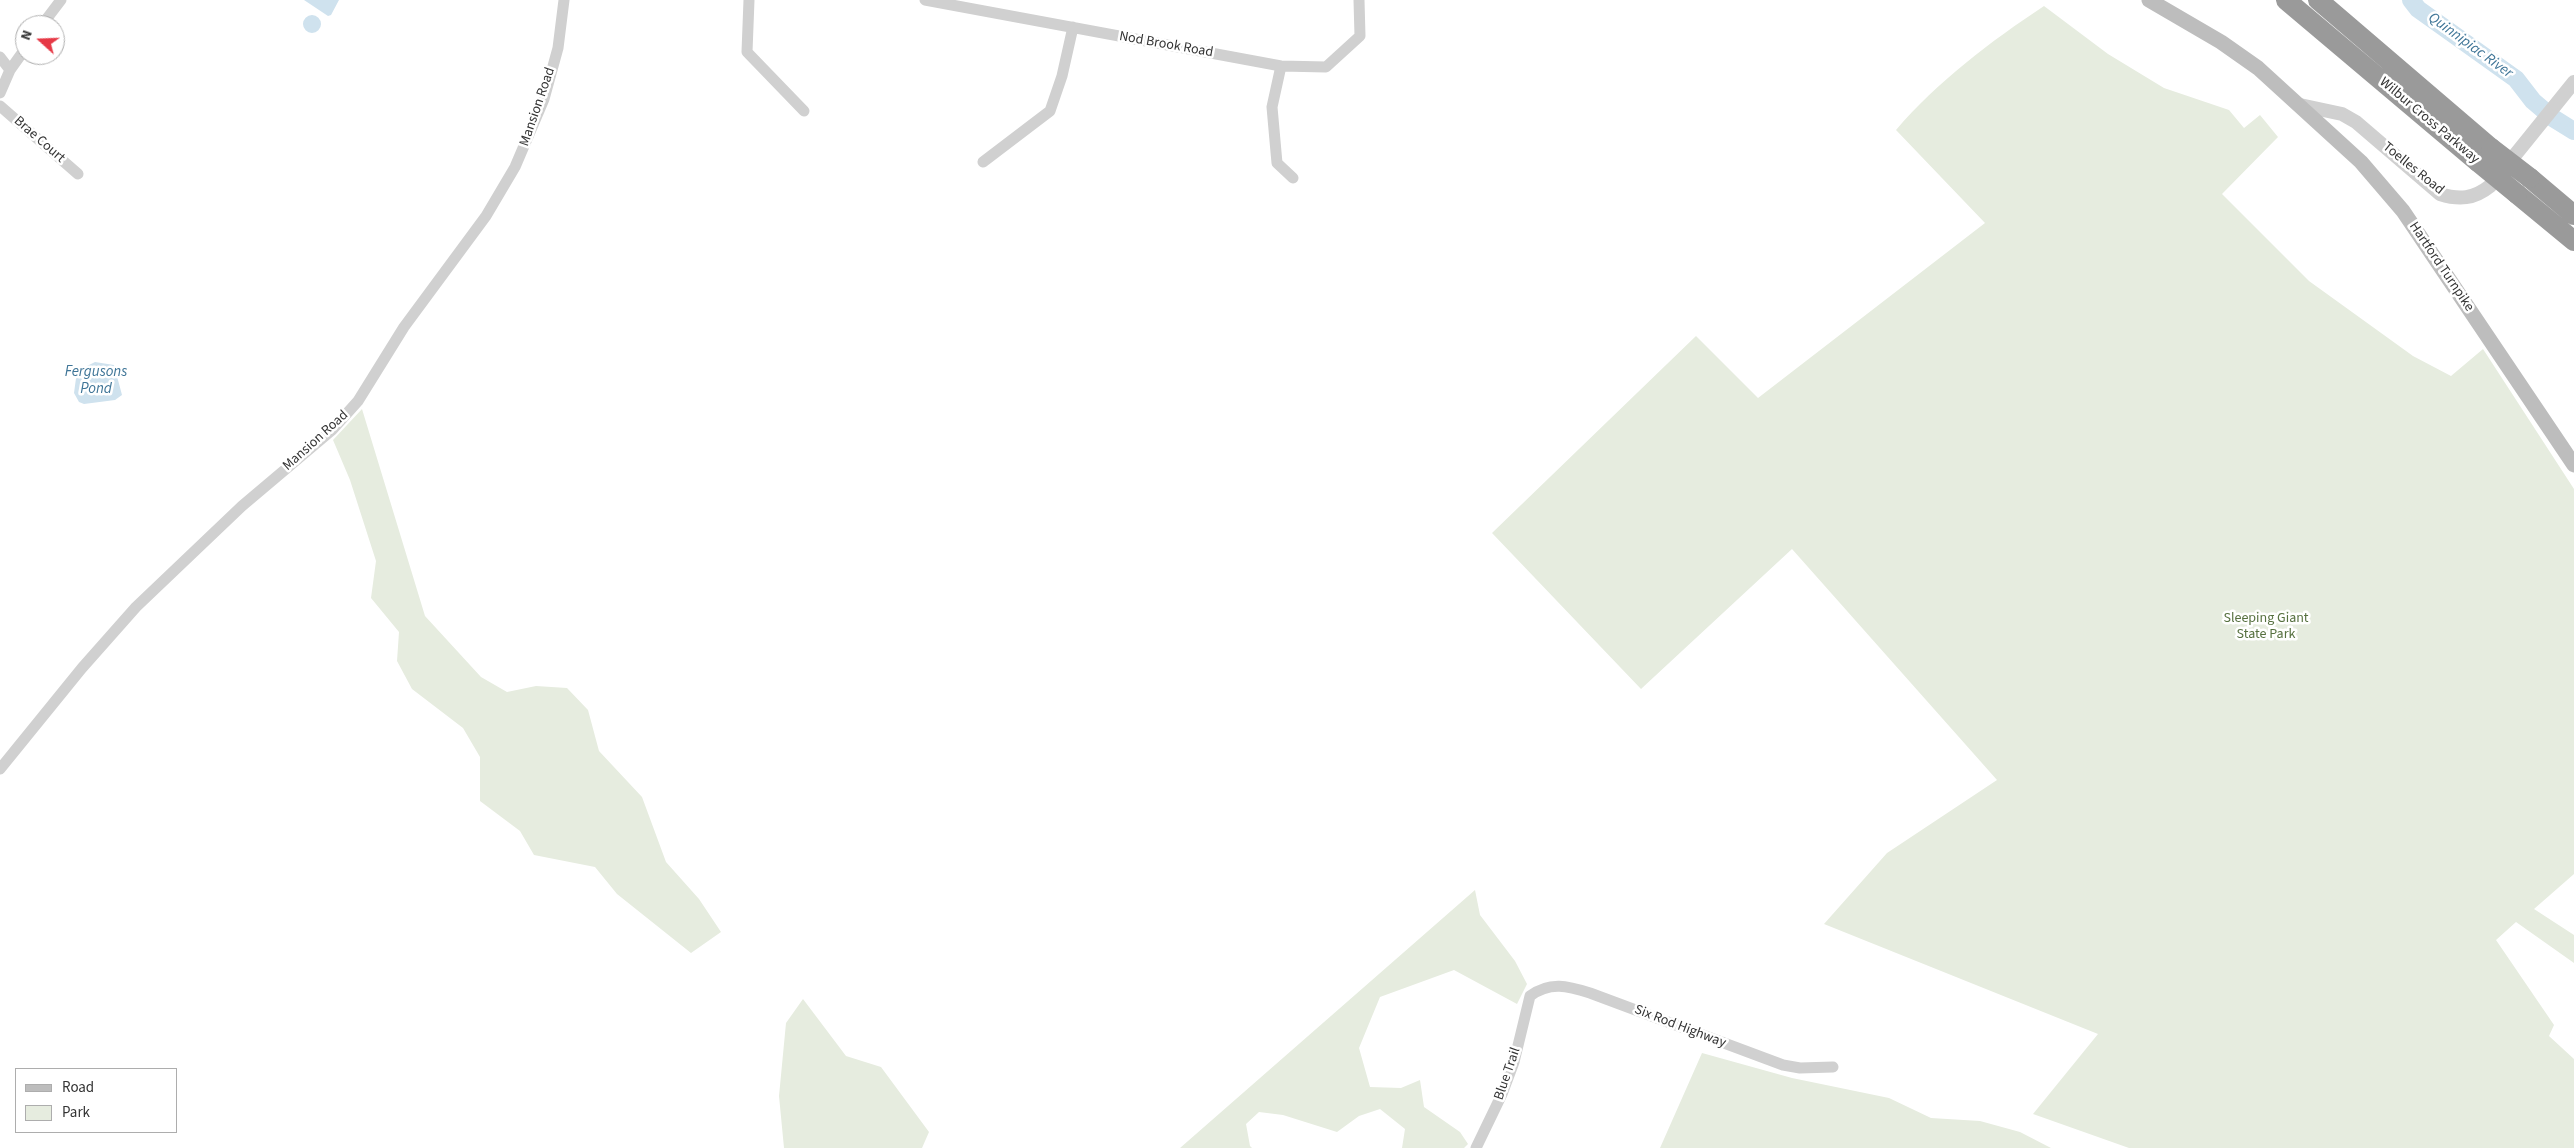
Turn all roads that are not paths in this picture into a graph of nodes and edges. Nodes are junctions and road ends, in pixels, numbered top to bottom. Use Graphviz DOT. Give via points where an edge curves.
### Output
graph roads {
  1 [pos="61,0"];
  2 [pos="564,0"];
  3 [pos="749,0"];
  4 [pos="925,0"];
  5 [pos="1359,0"];
  6 [pos="2149,0"];
  7 [pos="2286,0"];
  8 [pos="2318,0"];
  9 [pos="50,15"];
  10 [pos="1073,27"];
  11 [pos="0,57"];
  12 [pos="15,63"];
  13 [pos="1280,66"];
  14 [pos="10,70"];
  15 [pos="2574,82"];
  16 [pos="0,92"];
  17 [pos="2300,104"];
  18 [pos="0,106"];
  19 [pos="804,111"];
  20 [pos="2484,155"];
  21 [pos="982,162"];
  22 [pos="78,174"];
  23 [pos="1293,178"];
  24 [pos="2574,215"];
  25 [pos="2574,241"];
  26 [pos="2574,465"];
  27 [pos="0,769"];
  28 [pos="1530,996"];
  29 [pos="1833,1067"];
  30 [pos="1476,1148"];
  1 -- 9 [label="street"];
  2 -- 27 [label="street, Mansion Road" via="558,48 549,81 516,167 486,216 404,327 358,400 332,430 242,506 136,606"];
  3 -- 19 [label="street" via="747,52"];
  4 -- 10 [label="street, Nod Brook Road"];
  5 -- 13 [label="street, Nod Brook Road" via="1360,36 1326,67"];
  6 -- 17 [label="main road, Hartford Turnpike" via="2240,54"];
  7 -- 20 [label="highway, Wilbur Cross Parkway"];
  8 -- 20 [label="highway, Wilbur Cross Parkway"];
  10 -- 13 [label="street, Nod Brook Road"];
  10 -- 21 [label="street" via="1050,111"];
  11 -- 14 [label="street"];
  12 -- 14 [label="street"];
  13 -- 23 [label="street" via="1272,107 1277,163"];
  14 -- 16 [label="street"];
  15 -- 17 [label="street, Toelles Road" via="2490,186 2467,198 2440,194 2356,122 2342,114"];
  17 -- 26 [label="main road, Hartford Turnpike" via="2361,162 2403,211"];
  18 -- 22 [label="street, Brae Court"];
  20 -- 24 [label="highway, Wilbur Cross Parkway, bridge" via="2530,178"];
  20 -- 25 [label="highway, Wilbur Cross Parkway, bridge" via="2517,194"];
  28 -- 29 [label="street, Six Rod Highway" via="1549,986 1572,988 1783,1065"];
  28 -- 30 [label="street, Blue Trail" via="1514,1062"];
}
